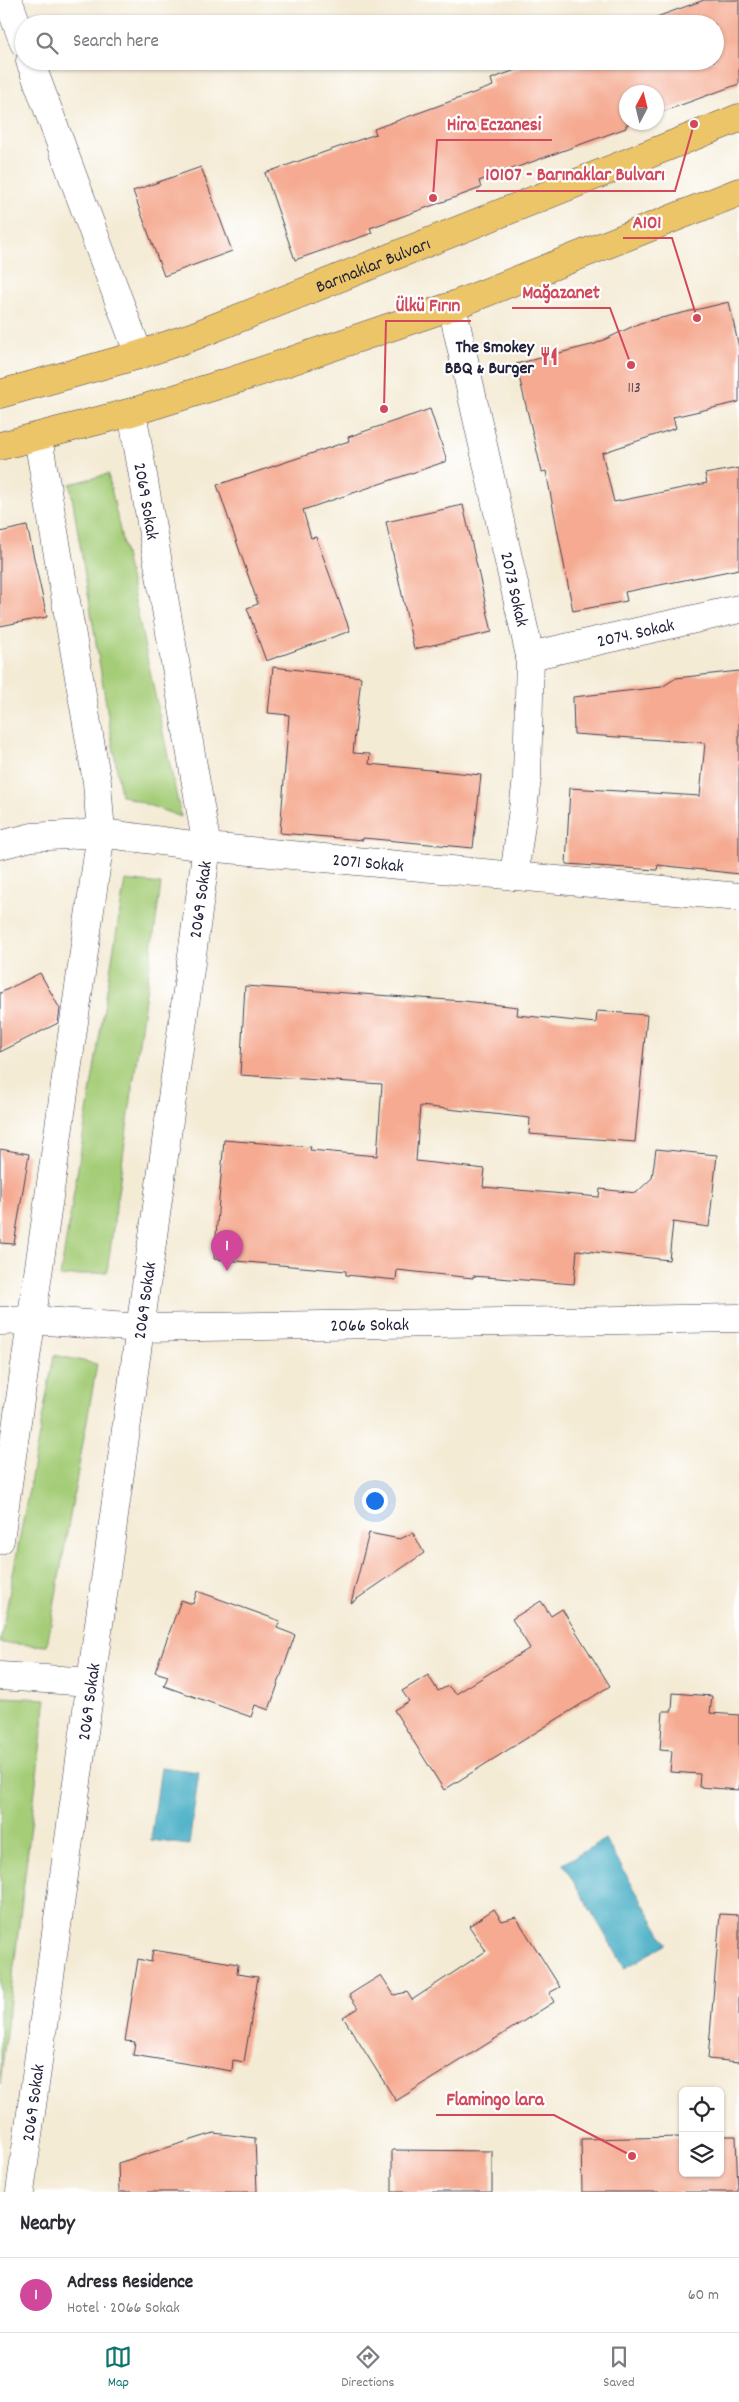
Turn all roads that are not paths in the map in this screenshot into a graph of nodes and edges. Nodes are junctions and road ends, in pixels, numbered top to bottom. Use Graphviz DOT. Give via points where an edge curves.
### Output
graph roads {
  1 [pos="8,0"];
  2 [pos="15,19"];
  3 [pos="33,70"];
  4 [pos="739,118"];
  5 [pos="739,192"];
  6 [pos="452,306"];
  7 [pos="139,355"];
  8 [pos="0,394"];
  9 [pos="132,412"];
  10 [pos="38,438"];
  11 [pos="0,446"];
  12 [pos="739,609"];
  13 [pos="530,656"];
  14 [pos="101,833"];
  15 [pos="0,845"];
  16 [pos="207,848"];
  17 [pos="514,876"];
  18 [pos="739,897"];
  19 [pos="739,1318"];
  20 [pos="33,1320"];
  21 [pos="0,1321"];
  22 [pos="141,1328"];
  23 [pos="0,1540"];
  24 [pos="0,1676"];
  25 [pos="91,1682"];
  26 [pos="20,2192"];
  1 -- 2 [label="street"];
  3 -- 7 [label="street"];
  4 -- 7 [label="main road, Barınaklar Bulvarı" via="194,336"];
  5 -- 6 [label="main road"];
  6 -- 9 [label="main road"];
  6 -- 13 [label="street, 2073 Sokak"];
  7 -- 8 [label="main road, Barınaklar Bulvarı"];
  9 -- 10 [label="main road"];
  9 -- 16 [label="street, 2069 Sokak"];
  10 -- 11 [label="main road"];
  10 -- 14 [label="street" via="97,782"];
  12 -- 13 [label="street, 2074. Sokak"];
  13 -- 17 [label="street, 2073 Sokak" via="527,778"];
  14 -- 15 [label="street, 2071 Sokak" via="32,837"];
  14 -- 16 [label="street, 2071 Sokak"];
  14 -- 20 [label="street"];
  16 -- 17 [label="street, 2071 Sokak"];
  16 -- 22 [label="street, 2069 Sokak"];
  17 -- 18 [label="street, 2071 Sokak"];
  19 -- 22 [label="street, 2066 Sokak"];
  20 -- 21 [label="street, 2066 Sokak"];
  20 -- 22 [label="street, 2066 Sokak"];
  20 -- 23 [label="street"];
  22 -- 25 [label="street, 2069 Sokak"];
  24 -- 25 [label="street"];
  25 -- 26 [label="street, 2069 Sokak"];
}
